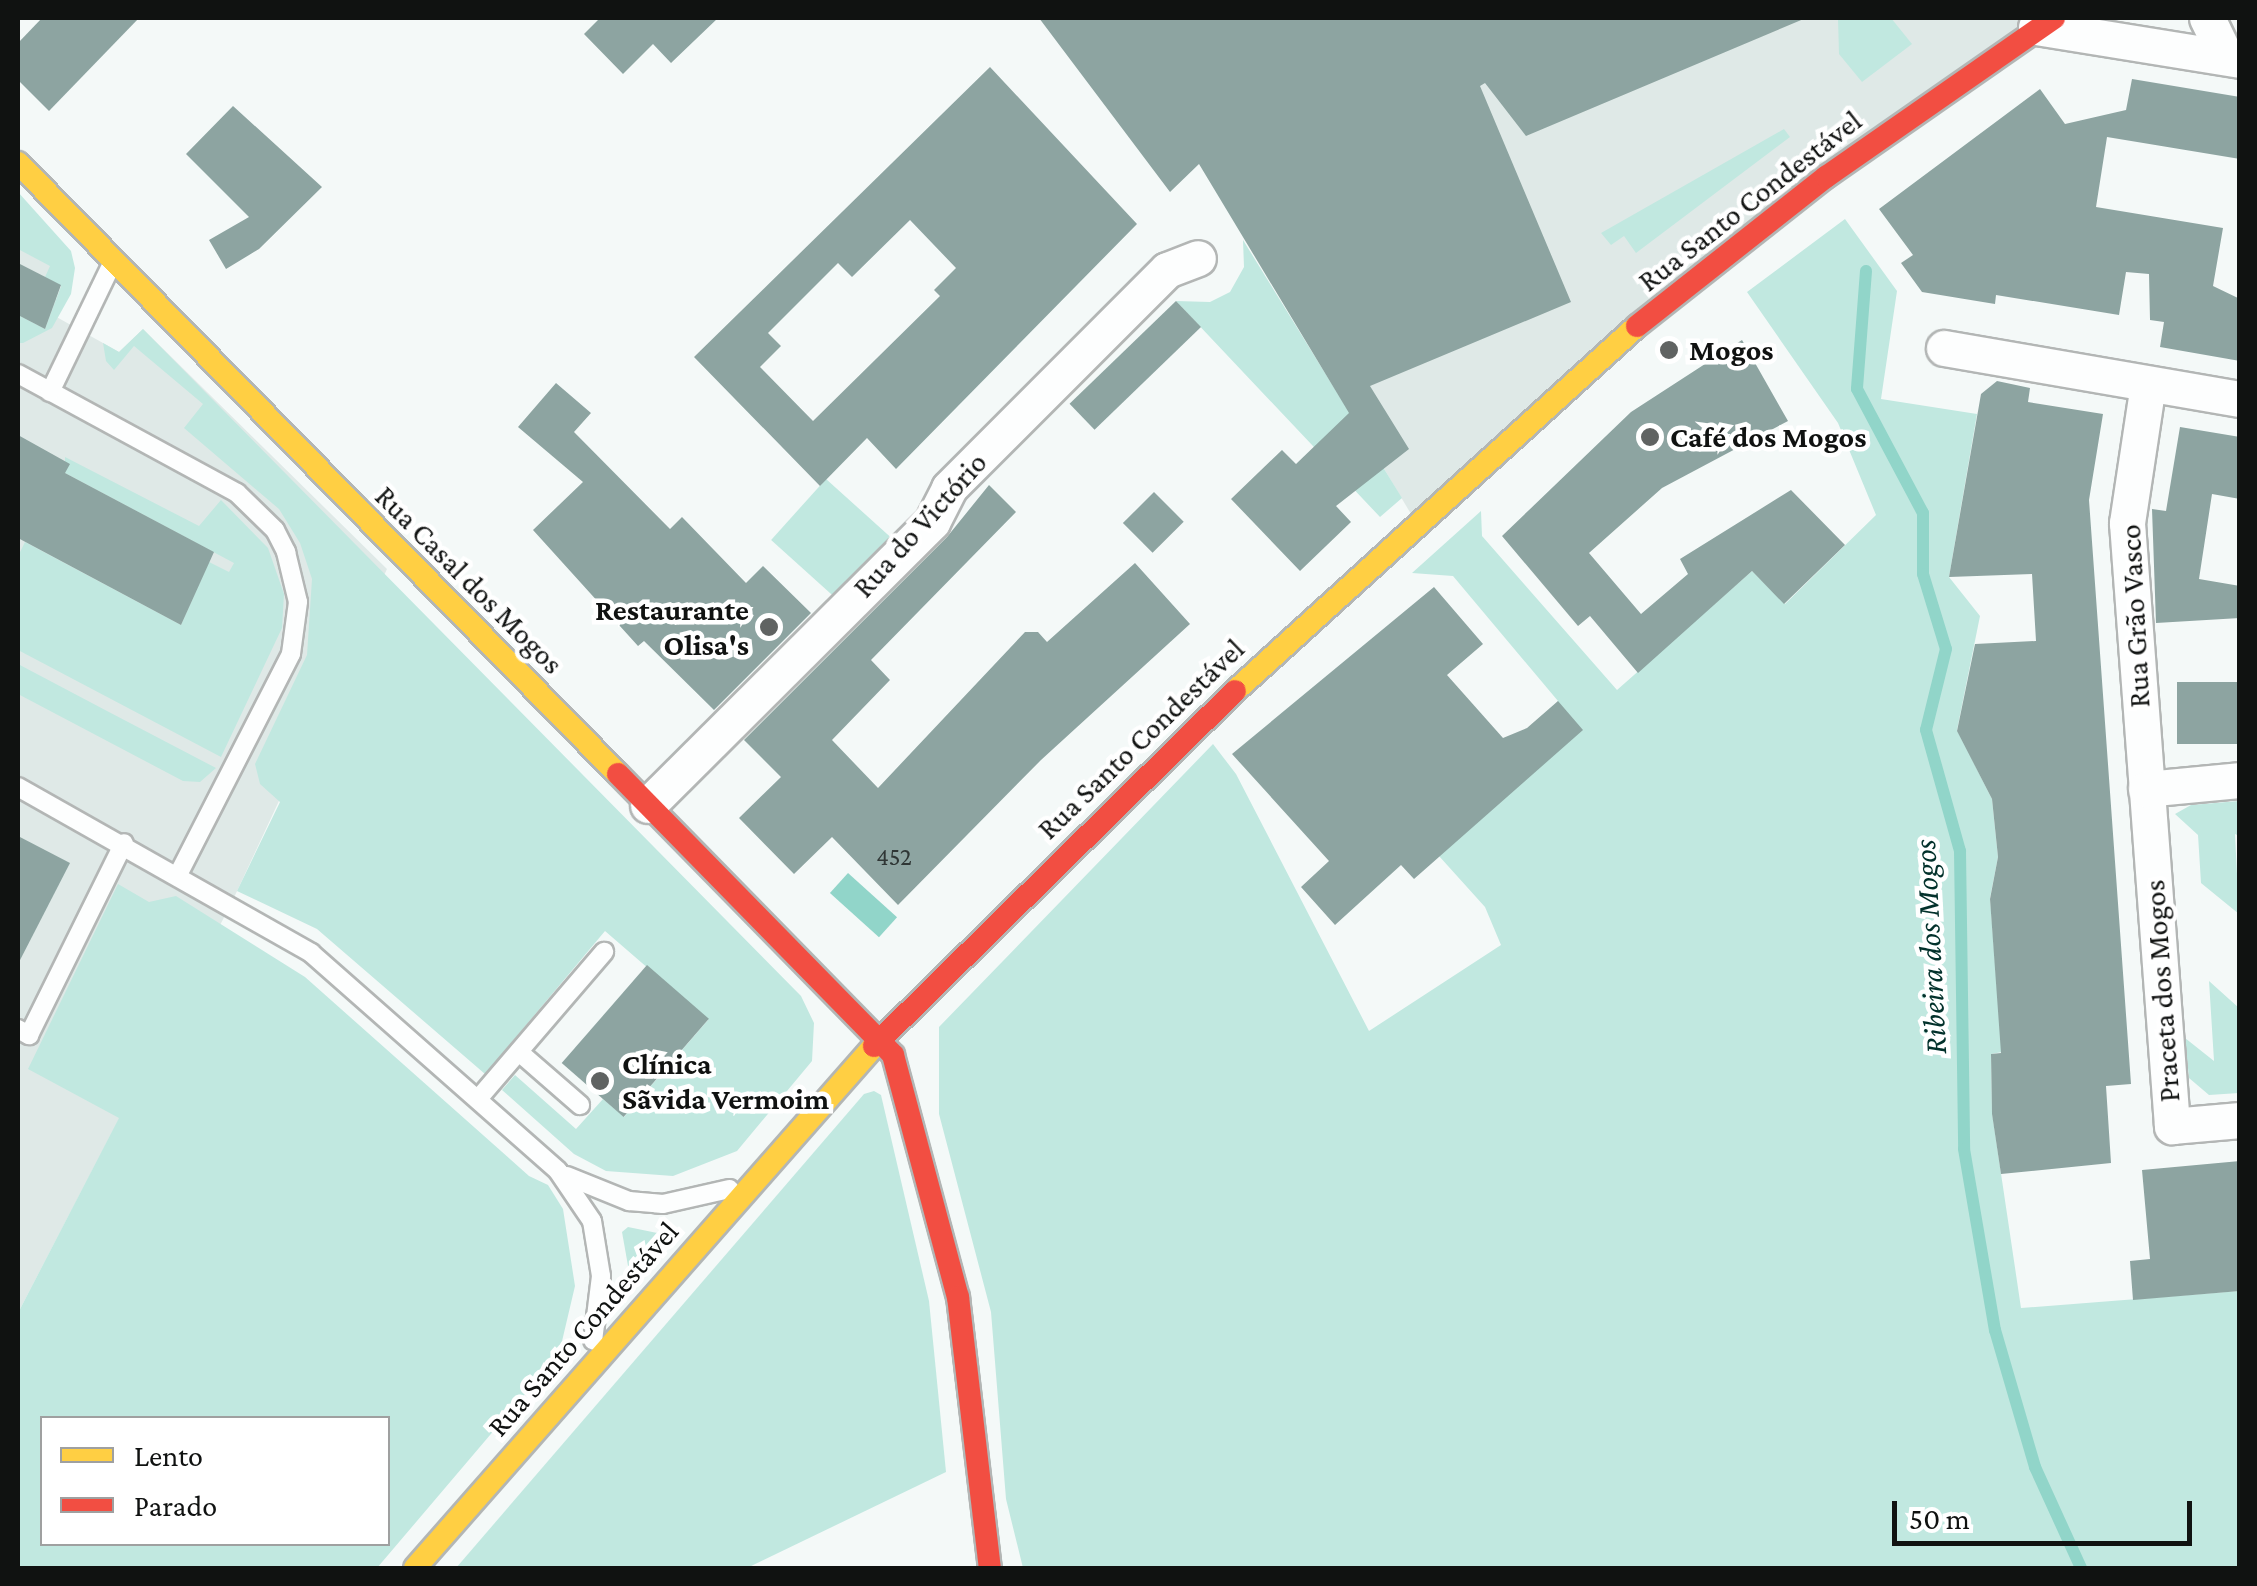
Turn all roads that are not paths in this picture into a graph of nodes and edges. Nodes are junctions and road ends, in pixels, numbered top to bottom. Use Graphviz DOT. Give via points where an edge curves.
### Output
graph roads {
  1 [pos="2207,18"];
  2 [pos="2045,22"];
  3 [pos="2232,59"];
  4 [pos="18,163"];
  5 [pos="1198,258"];
  6 [pos="114,261"];
  7 [pos="1944,348"];
  8 [pos="18,374"];
  9 [pos="2148,384"];
  10 [pos="50,392"];
  11 [pos="2240,400"];
  12 [pos="2240,780"];
  13 [pos="18,787"];
  14 [pos="2146,788"];
  15 [pos="648,805"];
  16 [pos="124,844"];
  17 [pos="179,873"];
  18 [pos="604,952"];
  19 [pos="18,1029"];
  20 [pos="879,1038"];
  21 [pos="518,1052"];
  22 [pos="478,1099"];
  23 [pos="580,1105"];
  24 [pos="2240,1120"];
  25 [pos="558,1170"];
  26 [pos="748,1184"];
  27 [pos="590,1368"];
  28 [pos="415,1568"];
  29 [pos="990,1568"];
  1 -- 3 [label="street"];
  2 -- 3 [label="street"];
  2 -- 20 [label="street, Rua Santo Condestável" via="1662,304 1311,617"];
  4 -- 6 [label="street, Rua Casal dos Mogos"];
  5 -- 15 [label="street, Rua do Victório" via="1174,265 1140,298 949,488 932,522"];
  6 -- 10 [label="lane"];
  6 -- 15 [label="street, Rua Casal dos Mogos"];
  7 -- 9 [label="street"];
  8 -- 10 [label="lane"];
  9 -- 11 [label="street"];
  9 -- 14 [label="street, Rua Grão Vasco" via="2127,523"];
  10 -- 17 [label="lane" via="238,493 275,530 295,579 291,654"];
  12 -- 14 [label="street"];
  13 -- 16 [label="lane"];
  14 -- 24 [label="street, Praceta dos Mogos" via="2172,1126"];
  15 -- 20 [label="street, Rua Casal dos Mogos"];
  16 -- 17 [label="lane"];
  16 -- 19 [label="lane" via="29,1035"];
  17 -- 22 [label="lane" via="328,965"];
  18 -- 21 [label="lane"];
  20 -- 26 [label="street, Rua Santo Condestável"];
  20 -- 29 [label="street, Rua Casal dos Mogos" via="901,1072 958,1297"];
  21 -- 22 [label="lane"];
  21 -- 23 [label="lane"];
  22 -- 25 [label="lane"];
  25 -- 26 [label="lane" via="629,1201 662,1204"];
  25 -- 27 [label="lane" via="592,1220 598,1251"];
  26 -- 27 [label="street, Rua Santo Condestável"];
  27 -- 28 [label="street, Rua Santo Condestável"];
}
